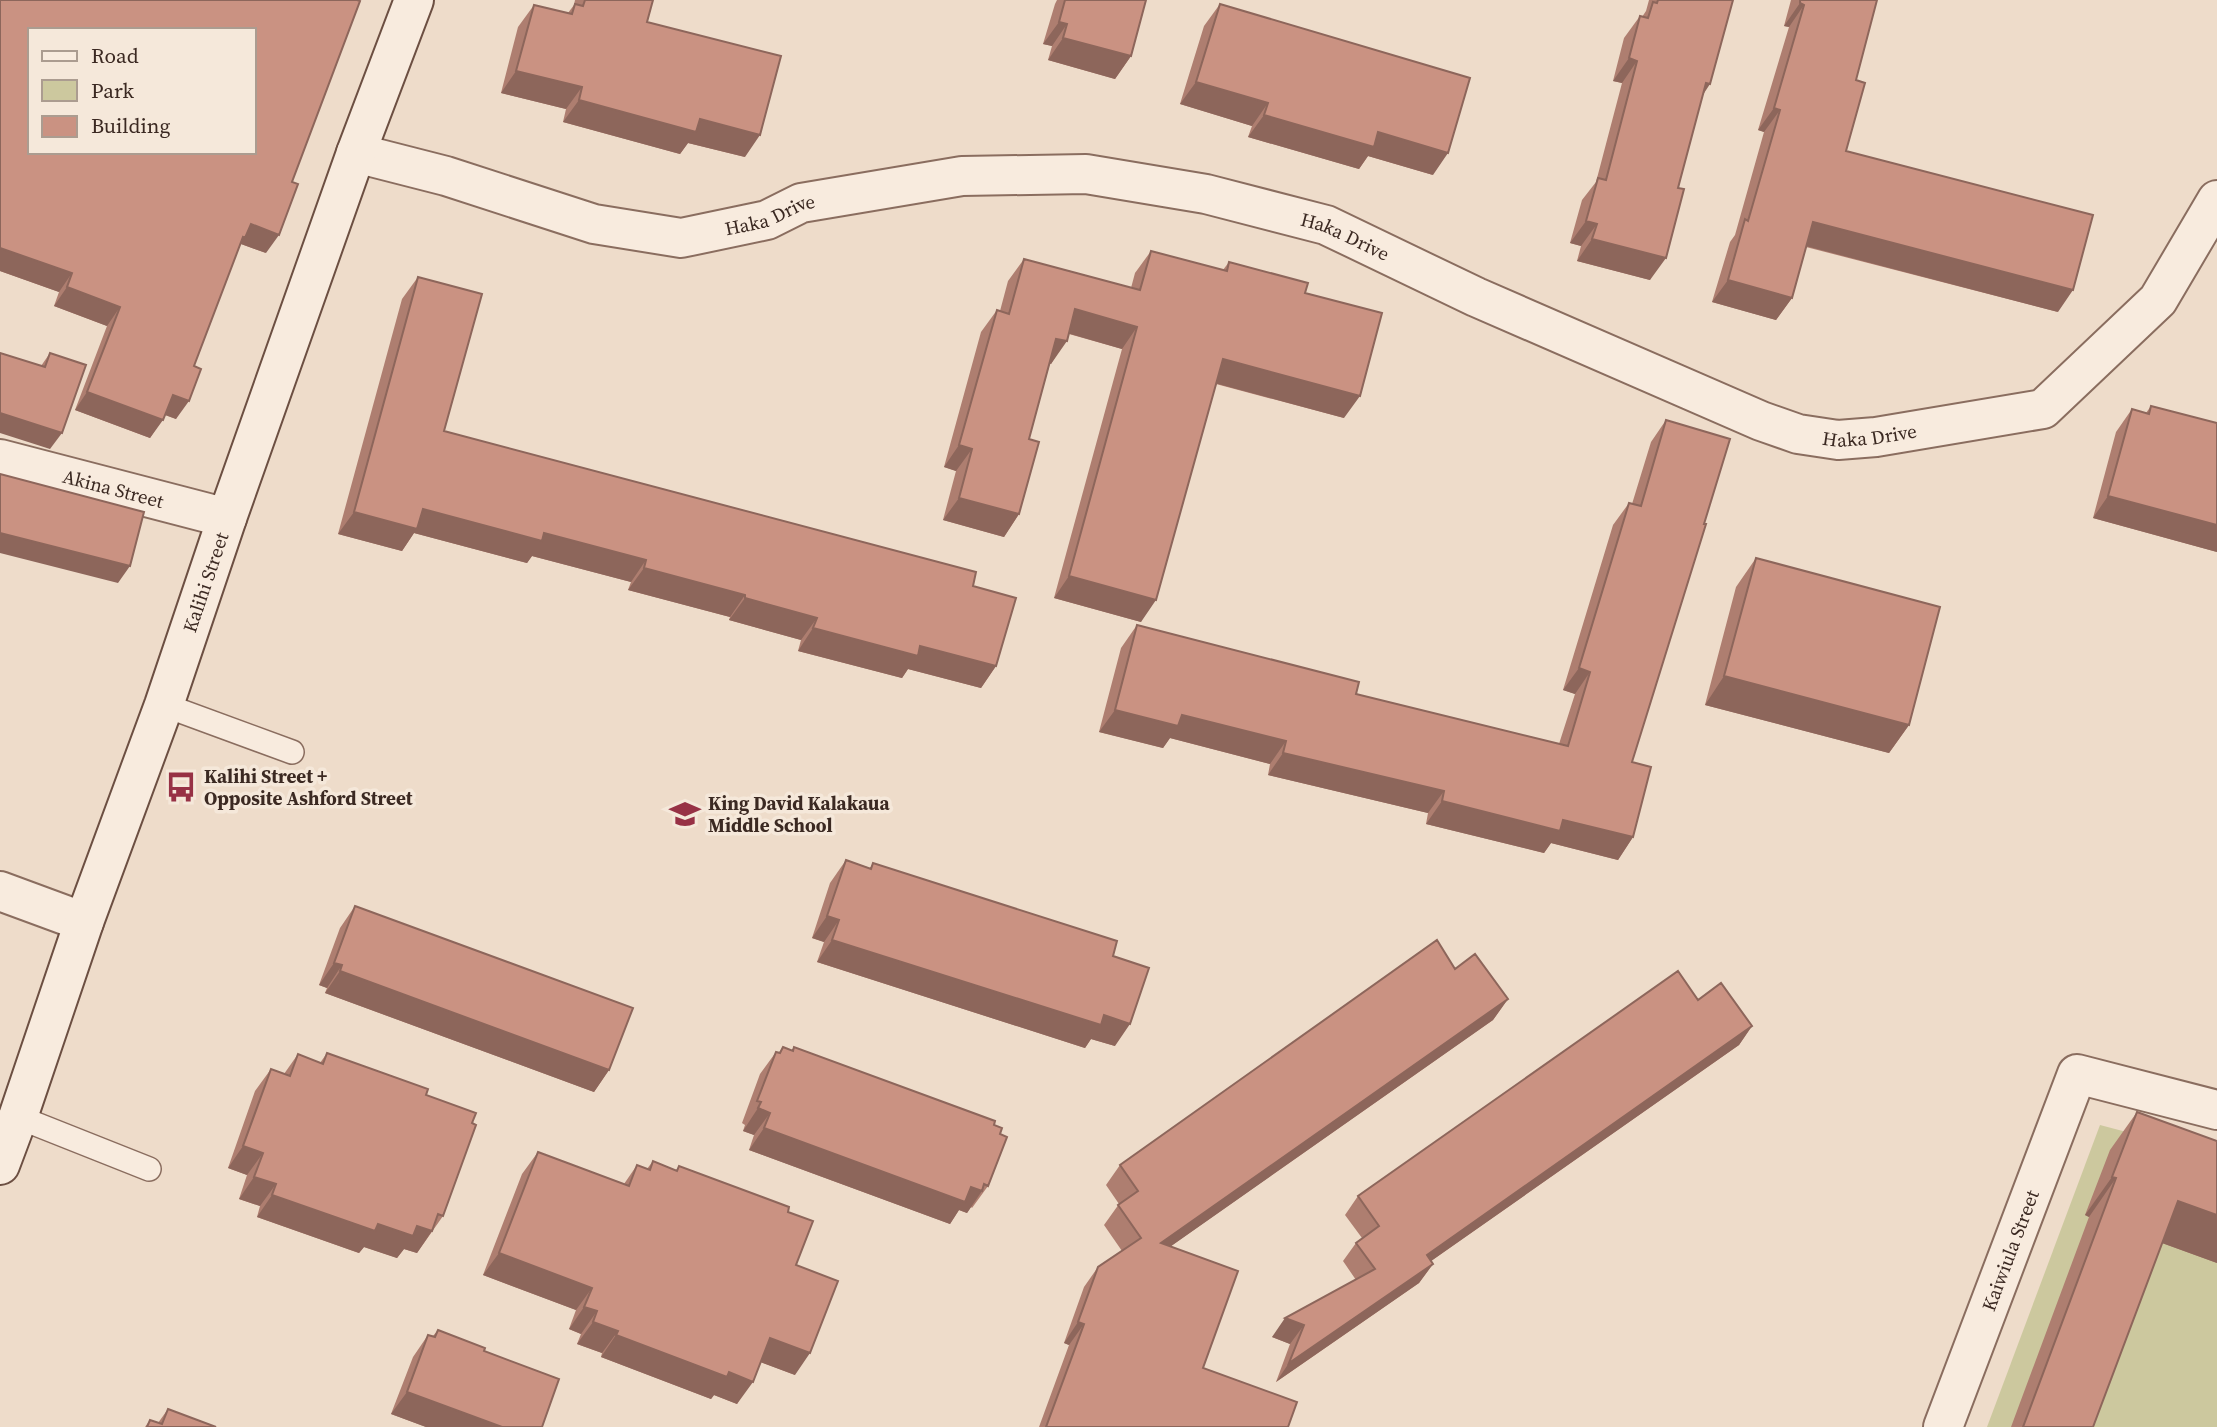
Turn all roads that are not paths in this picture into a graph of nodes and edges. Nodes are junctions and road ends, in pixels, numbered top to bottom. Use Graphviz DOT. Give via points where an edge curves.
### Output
graph roads {
  1 [pos="414,0"];
  2 [pos="356,153"];
  3 [pos="2217,200"];
  4 [pos="0,459"];
  5 [pos="227,518"];
  6 [pos="164,705"];
  7 [pos="292,752"];
  8 [pos="0,891"];
  9 [pos="84,922"];
  10 [pos="2217,1110"];
  11 [pos="18,1117"];
  12 [pos="0,1165"];
  13 [pos="149,1169"];
  14 [pos="1943,1427"];
  1 -- 2 [label="street, Kalihi Street"];
  2 -- 3 [label="street, Haka Drive" via="446,176 594,224 681,238 767,220 801,204 962,176 1086,174 1206,194 1326,225 1476,297 1761,421 1798,434 1838,440 2043,409 2158,300"];
  2 -- 5 [label="street, Kalihi Street"];
  4 -- 5 [label="street, Akina Street"];
  5 -- 6 [label="street, Kalihi Street"];
  6 -- 7 [label="lane"];
  6 -- 9 [label="street, Kalihi Street"];
  8 -- 9 [label="street"];
  9 -- 11 [label="street, Kalihi Street"];
  10 -- 14 [label="street, Kaiwiula Street" via="2077,1074"];
  11 -- 12 [label="street, Kalihi Street"];
  11 -- 13 [label="lane"];
}
